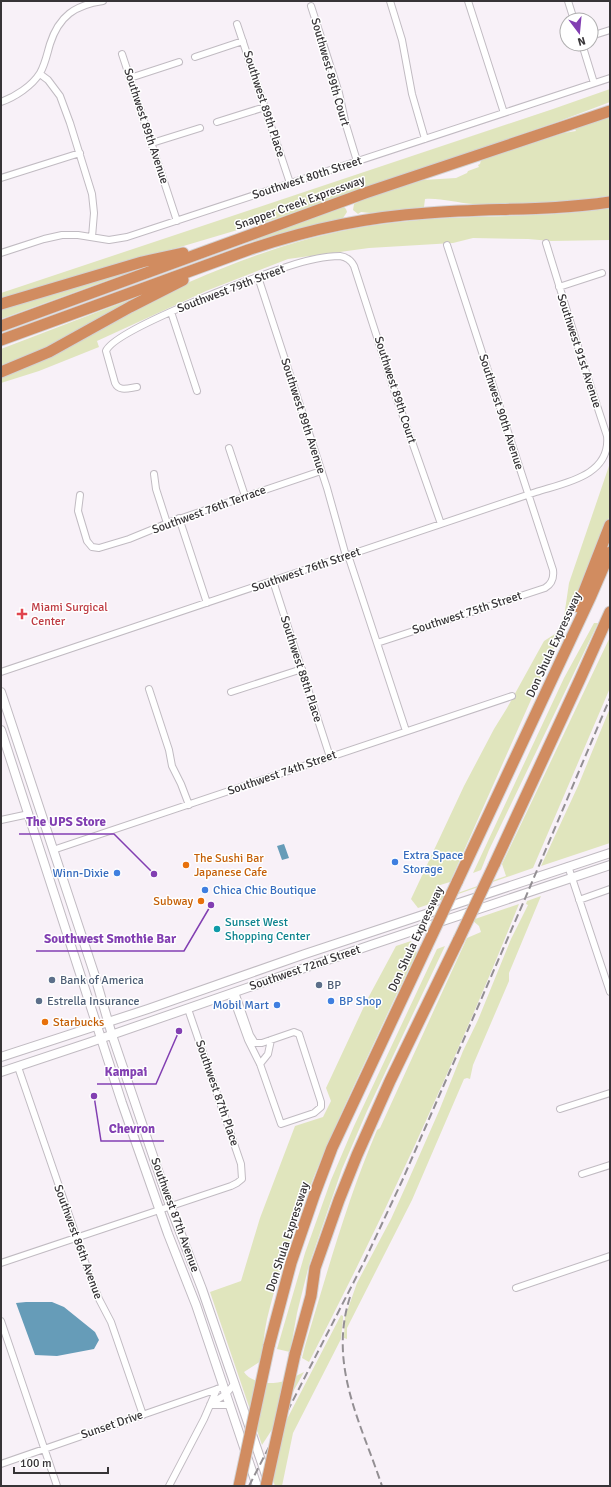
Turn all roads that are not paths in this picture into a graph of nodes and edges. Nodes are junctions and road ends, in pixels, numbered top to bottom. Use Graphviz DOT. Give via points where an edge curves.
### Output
graph roads {
  1 [pos="103,1"];
  2 [pos="390,1"];
  3 [pos="468,1"];
  4 [pos="568,1"];
  5 [pos="311,6"];
  6 [pos="571,12"];
  7 [pos="237,24"];
  8 [pos="610,30"];
  9 [pos="599,33"];
  10 [pos="243,41"];
  11 [pos="584,52"];
  12 [pos="122,54"];
  13 [pos="195,57"];
  14 [pos="178,62"];
  15 [pos="40,74"];
  16 [pos="130,78"];
  17 [pos="610,78"];
  18 [pos="594,83"];
  19 [pos="1,102"];
  20 [pos="265,107"];
  21 [pos="610,111"];
  22 [pos="504,113"];
  23 [pos="217,122"];
  24 [pos="200,128"];
  25 [pos="425,139"];
  26 [pos="152,143"];
  27 [pos="80,153"];
  28 [pos="356,161"];
  29 [pos="1,178"];
  30 [pos="290,183"];
  31 [pos="610,202"];
  32 [pos="177,221"];
  33 [pos="92,237"];
  34 [pos="226,243"];
  35 [pos="546,243"];
  36 [pos="447,245"];
  37 [pos="1,253"];
  38 [pos="236,254"];
  39 [pos="346,258"];
  40 [pos="602,274"];
  41 [pos="258,277"];
  42 [pos="559,286"];
  43 [pos="1,304"];
  44 [pos="172,312"];
  45 [pos="1,326"];
  46 [pos="1,340"];
  47 [pos="1,372"];
  48 [pos="137,387"];
  49 [pos="197,391"];
  50 [pos="229,448"];
  51 [pos="605,458"];
  52 [pos="321,471"];
  53 [pos="154,474"];
  54 [pos="528,495"];
  55 [pos="80,496"];
  56 [pos="245,496"];
  57 [pos="180,518"];
  58 [pos="167,523"];
  59 [pos="441,524"];
  60 [pos="610,525"];
  61 [pos="610,552"];
  62 [pos="347,556"];
  63 [pos="553,579"];
  64 [pos="273,581"];
  65 [pos="207,603"];
  66 [pos="610,612"];
  67 [pos="377,643"];
  68 [pos="302,669"];
  69 [pos="1,672"];
  70 [pos="550,684"];
  71 [pos="150,689"];
  72 [pos="1,692"];
  73 [pos="231,692"];
  74 [pos="512,696"];
  75 [pos="1,730"];
  76 [pos="406,731"];
  77 [pos="4,740"];
  78 [pos="19,748"];
  79 [pos="330,757"];
  80 [pos="189,804"];
  81 [pos="39,807"];
  82 [pos="29,814"];
  83 [pos="1,820"];
  84 [pos="53,850"];
  85 [pos="610,853"];
  86 [pos="610,865"];
  87 [pos="568,866"];
  88 [pos="572,877"];
  89 [pos="610,889"];
  90 [pos="579,900"];
  91 [pos="77,921"];
  92 [pos="66,926"];
  93 [pos="368,933"];
  94 [pos="371,945"];
  95 [pos="272,966"];
  96 [pos="276,978"];
  97 [pos="207,989"];
  98 [pos="233,992"];
  99 [pos="610,992"];
  100 [pos="210,1001"];
  101 [pos="188,1009"];
  102 [pos="108,1021"];
  103 [pos="97,1025"];
  104 [pos="112,1035"];
  105 [pos="101,1039"];
  106 [pos="272,1040"];
  107 [pos="1,1057"];
  108 [pos="260,1064"];
  109 [pos="18,1067"];
  110 [pos="1,1072"];
  111 [pos="610,1093"];
  112 [pos="560,1109"];
  113 [pos="610,1165"];
  114 [pos="582,1174"];
  115 [pos="170,1206"];
  116 [pos="159,1210"];
  117 [pos="76,1237"];
  118 [pos="610,1256"];
  119 [pos="1,1264"];
  120 [pos="516,1288"];
  121 [pos="202,1289"];
  122 [pos="196,1304"];
  123 [pos="1,1321"];
  124 [pos="235,1383"];
  125 [pos="222,1390"];
  126 [pos="197,1396"];
  127 [pos="210,1405"];
  128 [pos="230,1405"];
  129 [pos="144,1414"];
  130 [pos="44,1449"];
  131 [pos="1,1464"];
  132 [pos="57,1486"];
  133 [pos="169,1486"];
  134 [pos="239,1486"];
  135 [pos="257,1486"];
  136 [pos="266,1486"];
  137 [pos="270,1486"];
  1 -- 15 [label="street" via="77,8 64,18 53,36"];
  2 -- 25 [label="street" via="402,40 412,94"];
  3 -- 22 [label="street"];
  4 -- 6 [label="street"];
  5 -- 28 [label="street, Southwest 89th Court"];
  7 -- 10 [label="street, Southwest 89th Place"];
  8 -- 9 [label="street"];
  10 -- 13 [label="street"];
  10 -- 20 [label="street, Southwest 89th Place"];
  11 -- 18 [label="street"];
  12 -- 16 [label="street, Southwest 89th Avenue"];
  14 -- 16 [label="street"];
  15 -- 19 [label="street" via="24,89"];
  15 -- 27 [label="street" via="48,80 62,99"];
  16 -- 26 [label="street, Southwest 89th Avenue"];
  17 -- 18 [label="street, Southwest 80th Street"];
  18 -- 22 [label="street, Southwest 80th Street"];
  20 -- 23 [label="street"];
  20 -- 30 [label="street, Southwest 89th Place"];
  21 -- 34 [label="highway, Snapper Creek Expressway" via="365,193"];
  22 -- 25 [label="street, Southwest 80th Street"];
  24 -- 26 [label="street"];
  25 -- 28 [label="street, Southwest 80th Street"];
  26 -- 32 [label="street, Southwest 89th Avenue"];
  27 -- 29 [label="street"];
  27 -- 33 [label="street" via="94,201"];
  28 -- 30 [label="street, Southwest 80th Street"];
  30 -- 32 [label="street, Southwest 80th Street"];
  31 -- 38 [label="highway" via="385,217 310,231"];
  32 -- 33 [label="street, Southwest 80th Street" via="120,239"];
  33 -- 37 [label="street, Southwest 80th Street" via="73,234 56,236"];
  34 -- 43 [label="highway" via="142,262"];
  34 -- 45 [label="highway, Snapper Creek Expressway"];
  35 -- 42 [label="street, Southwest 91st Avenue"];
  36 -- 54 [label="street, Southwest 90th Avenue"];
  38 -- 46 [label="highway"];
  38 -- 47 [label="highway" via="136,303 49,352"];
  39 -- 41 [label="street, Southwest 79th Street" via="333,257 308,261"];
  39 -- 59 [label="street, Southwest 89th Court" via="354,266"];
  40 -- 42 [label="street"];
  41 -- 44 [label="street, Southwest 79th Street"];
  41 -- 52 [label="street, Southwest 89th Avenue"];
  42 -- 51 [label="street, Southwest 91st Avenue" via="606,431 608,444"];
  44 -- 48 [label="street, Southwest 79th Street" via="121,337 106,351 117,387"];
  44 -- 49 [label="street"];
  50 -- 56 [label="street"];
  51 -- 54 [label="street, Southwest 76th Street" via="586,475"];
  52 -- 56 [label="street, Southwest 76th Terrace"];
  52 -- 62 [label="street, Southwest 89th Avenue"];
  53 -- 58 [label="street"];
  54 -- 59 [label="street, Southwest 76th Street"];
  54 -- 63 [label="street, Southwest 90th Avenue" via="553,570"];
  55 -- 58 [label="street, Southwest 76th Terrace" via="78,511 87,541 92,547 104,547"];
  56 -- 57 [label="street, Southwest 76th Terrace"];
  57 -- 58 [label="street, Southwest 76th Terrace"];
  57 -- 65 [label="street"];
  59 -- 62 [label="street, Southwest 76th Street"];
  60 -- 70 [label="highway" via="551,668"];
  61 -- 70 [label="highway, Don Shula Expressway"];
  62 -- 64 [label="street, Southwest 76th Street"];
  62 -- 67 [label="street, Southwest 89th Avenue"];
  63 -- 67 [label="street, Southwest 75th Street" via="545,588"];
  64 -- 65 [label="street, Southwest 76th Street"];
  64 -- 68 [label="street, Southwest 88th Place"];
  65 -- 69 [label="street, Southwest 76th Street"];
  66 -- 136 [label="highway, bridge" via="494,865 387,1087 339,1200 315,1268"];
  67 -- 76 [label="street, Southwest 89th Avenue"];
  68 -- 73 [label="street"];
  68 -- 79 [label="street, Southwest 88th Place"];
  70 -- 134 [label="highway, Don Shula Expressway, bridge" via="332,1148 291,1264 268,1346"];
  71 -- 80 [label="street" via="172,766"];
  72 -- 78 [label="main road, Southwest 87th Avenue"];
  74 -- 76 [label="street, Southwest 74th Street"];
  75 -- 77 [label="main road, Southwest 87th Avenue"];
  76 -- 79 [label="street, Southwest 74th Street"];
  77 -- 78 [label="main road"];
  77 -- 82 [label="main road, Southwest 87th Avenue"];
  78 -- 81 [label="main road, Southwest 87th Avenue"];
  79 -- 80 [label="street, Southwest 74th Street"];
  80 -- 84 [label="street, Southwest 74th Street"];
  81 -- 82 [label="main road"];
  81 -- 84 [label="main road, Southwest 87th Avenue"];
  82 -- 83 [label="street"];
  82 -- 92 [label="main road, Southwest 87th Avenue"];
  84 -- 91 [label="main road, Southwest 87th Avenue"];
  85 -- 87 [label="main road, Southwest 72nd Street"];
  86 -- 88 [label="main road, Southwest 72nd Street"];
  87 -- 88 [label="street"];
  87 -- 93 [label="main road, Southwest 72nd Street"];
  88 -- 90 [label="street"];
  88 -- 94 [label="main road, Southwest 72nd Street"];
  89 -- 90 [label="street"];
  90 -- 99 [label="street"];
  91 -- 92 [label="main road"];
  91 -- 102 [label="main road, Southwest 87th Avenue"];
  92 -- 103 [label="main road, Southwest 87th Avenue"];
  93 -- 94 [label="main road"];
  93 -- 95 [label="main road, Southwest 72nd Street"];
  94 -- 96 [label="main road, Southwest 72nd Street"];
  95 -- 96 [label="main road"];
  95 -- 97 [label="main road, Southwest 72nd Street"];
  96 -- 98 [label="main road, Southwest 72nd Street"];
  97 -- 100 [label="main road"];
  97 -- 102 [label="main road, Southwest 72nd Street"];
  98 -- 100 [label="main road, Southwest 72nd Street"];
  98 -- 106 [label="street" via="254,1041 258,1044"];
  98 -- 108 [label="street" via="248,1040"];
  100 -- 101 [label="main road, Southwest 72nd Street"];
  101 -- 104 [label="main road, Southwest 72nd Street"];
  101 -- 115 [label="street, Southwest 87th Place" via="241,1164 242,1179 231,1186"];
  102 -- 103 [label="main road, Southwest 72nd Street"];
  102 -- 104 [label="main road, Southwest 87th Avenue"];
  103 -- 105 [label="main road, Southwest 87th Avenue"];
  103 -- 107 [label="main road, Southwest 72nd Street"];
  104 -- 105 [label="main road, Southwest 72nd Street"];
  104 -- 115 [label="main road, Southwest 87th Avenue"];
  105 -- 109 [label="main road, Southwest 72nd Street"];
  105 -- 116 [label="main road, Southwest 87th Avenue"];
  106 -- 108 [label="street" via="268,1054"];
  106 -- 108 [label="street" via="294,1032 299,1034 321,1102 320,1109 281,1124"];
  109 -- 110 [label="main road, Southwest 72nd Street"];
  109 -- 117 [label="street, Southwest 86th Avenue"];
  111 -- 112 [label="street"];
  113 -- 114 [label="street"];
  115 -- 116 [label="street"];
  115 -- 121 [label="main road, Southwest 87th Avenue"];
  116 -- 117 [label="street"];
  116 -- 122 [label="main road, Southwest 87th Avenue"];
  117 -- 119 [label="street"];
  117 -- 129 [label="street, Southwest 86th Avenue" via="95,1290 113,1327"];
  118 -- 120 [label="street"];
  121 -- 122 [label="main road"];
  121 -- 124 [label="main road, Southwest 87th Avenue"];
  122 -- 125 [label="main road, Southwest 87th Avenue"];
  123 -- 130 [label="street"];
  124 -- 125 [label="main road"];
  124 -- 137 [label="main road, Southwest 87th Avenue"];
  125 -- 126 [label="street, Sunset Drive"];
  125 -- 127 [label="street"];
  125 -- 127 [label="street"];
  125 -- 128 [label="main road, Southwest 87th Avenue"];
  126 -- 127 [label="street" via="206,1398"];
  126 -- 129 [label="street, Sunset Drive"];
  127 -- 128 [label="street"];
  127 -- 133 [label="street"];
  128 -- 135 [label="main road, Southwest 87th Avenue"];
  129 -- 130 [label="street, Sunset Drive"];
  130 -- 131 [label="street, Sunset Drive"];
  130 -- 132 [label="street"];
}
